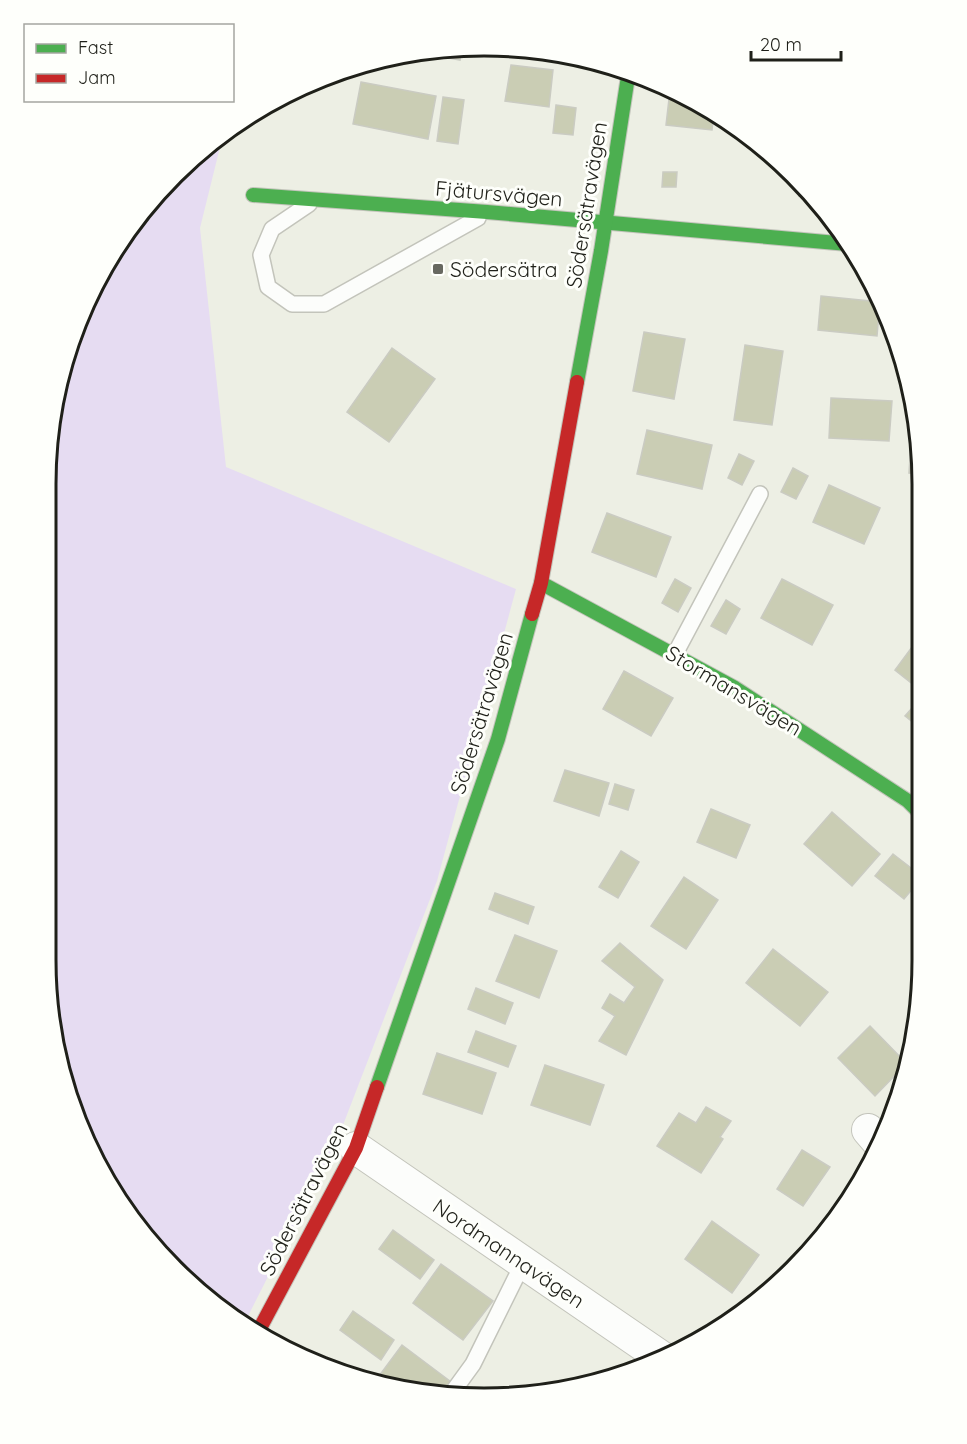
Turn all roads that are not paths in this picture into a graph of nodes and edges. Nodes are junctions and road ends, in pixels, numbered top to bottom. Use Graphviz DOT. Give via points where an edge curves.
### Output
graph roads {
  1 [pos="627,80"];
  2 [pos="253,195"];
  3 [pos="316,199"];
  4 [pos="487,213"];
  5 [pos="606,223"];
  6 [pos="837,243"];
  7 [pos="760,494"];
  8 [pos="541,583"];
  9 [pos="675,654"];
  10 [pos="912,805"];
  11 [pos="356,1148"];
  12 [pos="523,1263"];
  13 [pos="261,1326"];
  14 [pos="654,1353"];
  15 [pos="456,1388"];
  1 -- 5 [label="street, Södersätravägen"];
  2 -- 3 [label="street, Fjätursvägen"];
  3 -- 4 [label="street, Fjätursvägen"];
  3 -- 4 [label="lane" via="272,229 261,255 268,287 292,303 324,303"];
  4 -- 5 [label="street, Fjätursvägen"];
  5 -- 6 [label="street, Fjätursvägen"];
  5 -- 8 [label="street, Södersätravägen"];
  7 -- 9 [label="lane"];
  8 -- 9 [label="street, Stormansvägen"];
  8 -- 11 [label="street, Södersätravägen" via="498,740"];
  9 -- 10 [label="street, Stormansvägen" via="801,729"];
  11 -- 12 [label="street, Nordmannavägen"];
  11 -- 13 [label="street, Södersätravägen"];
  12 -- 14 [label="street, Nordmannavägen"];
  12 -- 15 [label="lane" via="474,1364"];
}
